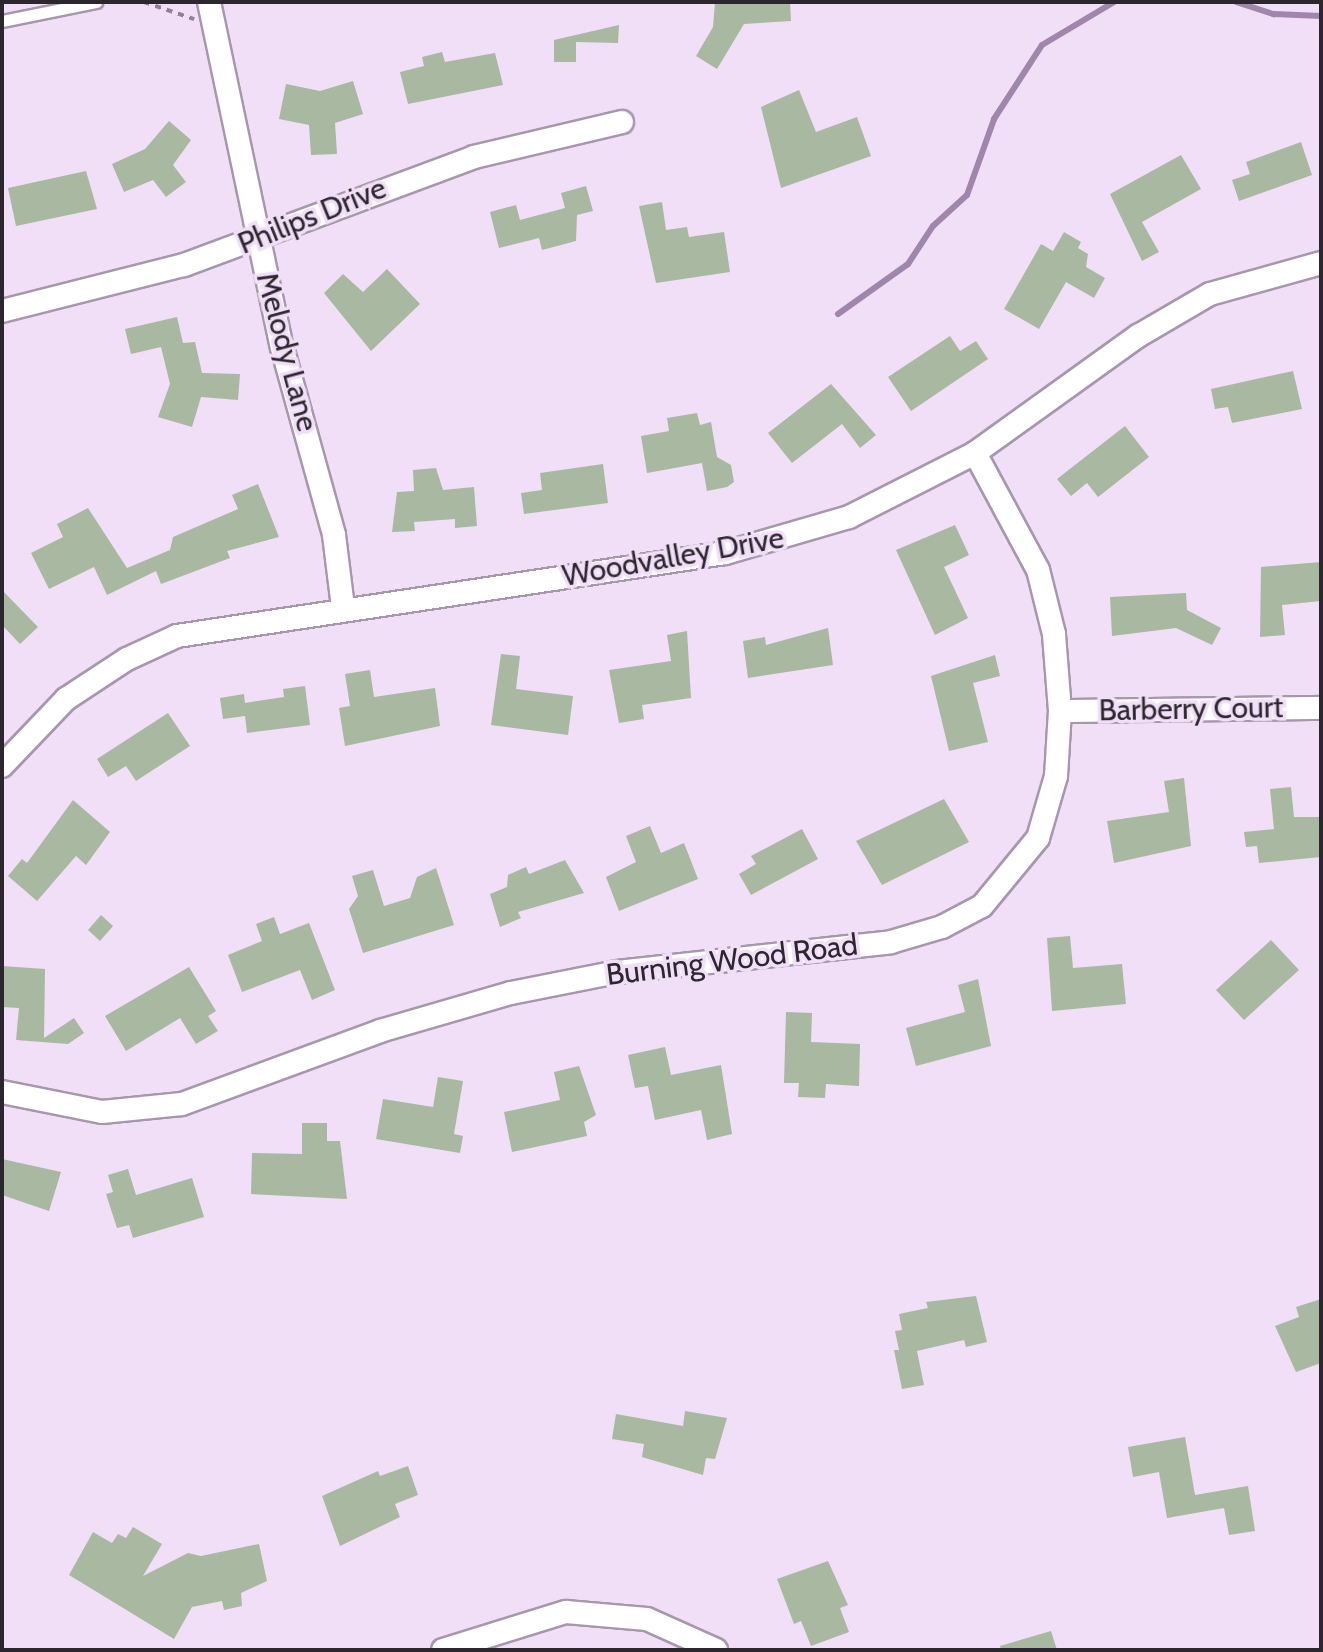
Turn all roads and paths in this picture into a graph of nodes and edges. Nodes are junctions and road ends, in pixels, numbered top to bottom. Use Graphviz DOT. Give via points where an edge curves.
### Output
graph roads {
  1 [pos="96,2"];
  2 [pos="144,2"];
  3 [pos="209,2"];
  4 [pos="2,21"];
  5 [pos="211,25"];
  6 [pos="622,122"];
  7 [pos="258,239"];
  8 [pos="1321,263"];
  9 [pos="2,311"];
  10 [pos="975,453"];
  11 [pos="343,607"];
  12 [pos="1321,708"];
  13 [pos="1060,711"];
  14 [pos="2,766"];
  15 [pos="2,1092"];
  16 [pos="443,1650"];
  17 [pos="716,1650"];
  1 -- 4 [label="lane"];
  2 -- 5 [label="path"];
  3 -- 5 [label="street, Melody Lane"];
  5 -- 7 [label="street, Melody Lane"];
  6 -- 7 [label="street, Philips Drive" via="427,171"];
  7 -- 9 [label="street, Philips Drive" via="126,282"];
  7 -- 11 [label="street, Melody Lane" via="323,490"];
  8 -- 10 [label="street, Woodvalley Drive" via="1210,294 1138,336"];
  10 -- 11 [label="street, Woodvalley Drive" via="881,505 756,547"];
  10 -- 13 [label="street, Burning Wood Road" via="1038,570 1054,634"];
  11 -- 14 [label="street, Woodvalley Drive" via="211,628 149,647 66,699"];
  12 -- 13 [label="street, Barberry Court"];
  13 -- 15 [label="street, Burning Wood Road" via="1053,796 1029,855 982,906 919,936 617,972 511,993 380,1031 182,1104 102,1112"];
  16 -- 17 [label="street" via="566,1612 647,1619"];
}
